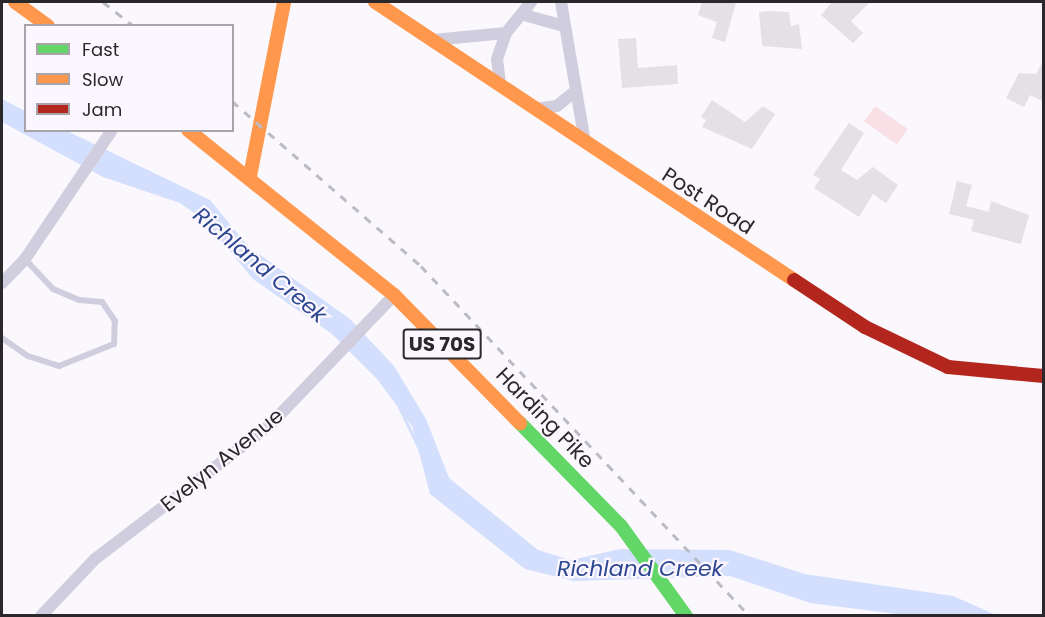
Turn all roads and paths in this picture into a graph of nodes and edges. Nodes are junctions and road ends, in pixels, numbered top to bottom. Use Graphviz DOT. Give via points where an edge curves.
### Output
graph roads {
  1 [pos="15,2"];
  2 [pos="284,2"];
  3 [pos="375,2"];
  4 [pos="531,2"];
  5 [pos="561,2"];
  6 [pos="524,15"];
  7 [pos="45,24"];
  8 [pos="564,26"];
  9 [pos="506,33"];
  10 [pos="433,40"];
  11 [pos="500,83"];
  12 [pos="573,93"];
  13 [pos="535,109"];
  14 [pos="111,132"];
  15 [pos="191,132"];
  16 [pos="586,146"];
  17 [pos="250,176"];
  18 [pos="25,259"];
  19 [pos="2,283"];
  20 [pos="394,295"];
  21 [pos="2,338"];
  22 [pos="1044,376"];
  23 [pos="682,611"];
  24 [pos="41,615"];
  1 -- 7 [label="street"];
  2 -- 17 [label="street"];
  3 -- 10 [label="street, Post Road"];
  4 -- 6 [label="street"];
  5 -- 8 [label="street"];
  6 -- 8 [label="street"];
  6 -- 9 [label="street"];
  8 -- 12 [label="street"];
  9 -- 10 [label="street"];
  9 -- 11 [label="street" via="497,59"];
  10 -- 11 [label="street, Post Road"];
  11 -- 13 [label="street, Post Road"];
  12 -- 13 [label="street" via="557,106"];
  12 -- 16 [label="street"];
  13 -- 16 [label="street, Post Road"];
  14 -- 18 [label="street"];
  15 -- 17 [label="street, Harding Pike / US 70S"];
  16 -- 22 [label="street, Post Road" via="865,327 948,366"];
  17 -- 20 [label="street, Harding Pike / US 70S"];
  18 -- 19 [label="street"];
  18 -- 21 [label="lane" via="53,289 102,302 115,321 114,344 58,366 28,356"];
  20 -- 23 [label="street, Harding Pike / US 70S" via="621,526"];
  20 -- 24 [label="street, Evelyn Avenue" via="269,426 95,559"];
}
